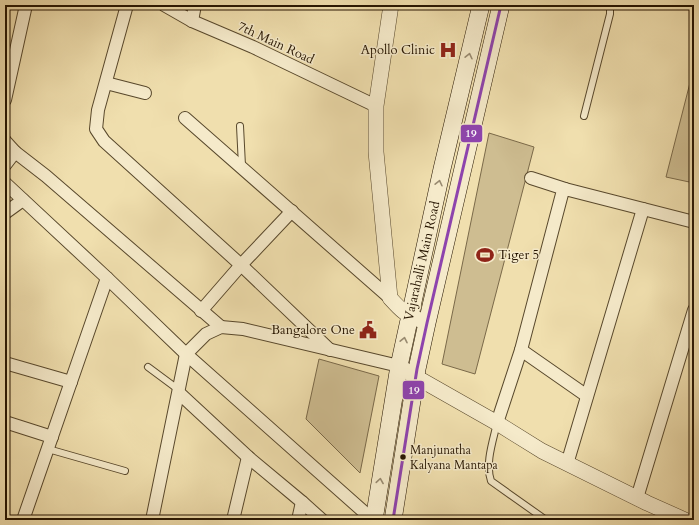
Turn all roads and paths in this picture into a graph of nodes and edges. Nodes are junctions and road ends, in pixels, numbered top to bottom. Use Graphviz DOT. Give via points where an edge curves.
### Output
graph roads {
  1 [pos="26,5"];
  2 [pos="127,5"];
  3 [pos="164,5"];
  4 [pos="195,5"];
  5 [pos="391,5"];
  6 [pos="481,5"];
  7 [pos="501,5"];
  8 [pos="610,5"];
  9 [pos="192,21"];
  10 [pos="106,83"];
  11 [pos="144,93"];
  12 [pos="5,100"];
  13 [pos="376,106"];
  14 [pos="584,116"];
  15 [pos="185,118"];
  16 [pos="240,126"];
  17 [pos="5,141"];
  18 [pos="15,152"];
  19 [pos="5,165"];
  20 [pos="242,168"];
  21 [pos="531,178"];
  22 [pos="5,183"];
  23 [pos="565,189"];
  24 [pos="24,200"];
  25 [pos="643,209"];
  26 [pos="292,211"];
  27 [pos="5,214"];
  28 [pos="694,222"];
  29 [pos="241,265"];
  30 [pos="107,278"];
  31 [pos="390,298"];
  32 [pos="201,310"];
  33 [pos="694,310"];
  34 [pos="409,317"];
  35 [pos="427,322"];
  36 [pos="221,328"];
  37 [pos="330,350"];
  38 [pos="521,350"];
  39 [pos="186,354"];
  40 [pos="5,363"];
  41 [pos="398,366"];
  42 [pos="148,367"];
  43 [pos="416,377"];
  44 [pos="71,382"];
  45 [pos="179,392"];
  46 [pos="587,396"];
  47 [pos="5,422"];
  48 [pos="497,423"];
  49 [pos="52,437"];
  50 [pos="48,448"];
  51 [pos="248,457"];
  52 [pos="567,464"];
  53 [pos="125,471"];
  54 [pos="637,498"];
  55 [pos="302,502"];
  56 [pos="665,516"];
  57 [pos="23,520"];
  58 [pos="152,520"];
  59 [pos="233,520"];
  60 [pos="298,520"];
  61 [pos="322,520"];
  62 [pos="374,520"];
  63 [pos="394,520"];
  64 [pos="546,520"];
  65 [pos="685,520"];
  1 -- 12 [label="street"];
  2 -- 10 [label="street"];
  3 -- 9 [label="street, 7th Main Road"];
  4 -- 9 [label="street"];
  5 -- 13 [label="street"];
  34 -- 6 [label="main road, Vajarahalli Main Road, one-way"];
  7 -- 35 [label="main road, Vajarahalli Main Road"];
  8 -- 14 [label="lane" via="610,14"];
  9 -- 13 [label="street, 7th Main Road"];
  10 -- 11 [label="street"];
  10 -- 29 [label="street" via="98,110 96,129 104,141"];
  13 -- 31 [label="street" via="376,152"];
  15 -- 20 [label="street"];
  16 -- 20 [label="lane"];
  17 -- 18 [label="street"];
  18 -- 19 [label="street"];
  18 -- 32 [label="street"];
  20 -- 26 [label="street"];
  21 -- 23 [label="street"];
  22 -- 24 [label="street"];
  23 -- 25 [label="street"];
  23 -- 38 [label="street"];
  24 -- 27 [label="street"];
  24 -- 30 [label="street"];
  25 -- 28 [label="street"];
  25 -- 46 [label="street"];
  26 -- 29 [label="street"];
  26 -- 31 [label="street"];
  29 -- 32 [label="street"];
  29 -- 37 [label="street"];
  30 -- 39 [label="street"];
  30 -- 44 [label="street"];
  31 -- 34 [label="street"];
  32 -- 36 [label="street"];
  33 -- 54 [label="street"];
  34 -- 35 [label="street"];
  41 -- 34 [label="main road, Vajarahalli Main Road, one-way"];
  35 -- 43 [label="main road, Vajarahalli Main Road"];
  36 -- 37 [label="street" via="243,329"];
  36 -- 39 [label="street" via="206,334"];
  37 -- 41 [label="street"];
  38 -- 46 [label="street"];
  38 -- 48 [label="street"];
  39 -- 45 [label="street"];
  39 -- 62 [label="street"];
  40 -- 44 [label="street"];
  41 -- 43 [label="street"];
  62 -- 41 [label="main road, Vajarahalli Main Road, one-way"];
  42 -- 45 [label="lane"];
  43 -- 48 [label="street"];
  43 -- 63 [label="main road, Vajarahalli Main Road"];
  44 -- 49 [label="street"];
  45 -- 51 [label="street"];
  45 -- 58 [label="street"];
  46 -- 52 [label="street"];
  47 -- 49 [label="street"];
  48 -- 52 [label="street"];
  48 -- 64 [label="lane" via="489,465 491,481"];
  49 -- 50 [label="street"];
  50 -- 53 [label="lane"];
  50 -- 57 [label="street"];
  51 -- 55 [label="street"];
  51 -- 59 [label="street"];
  52 -- 54 [label="street"];
  54 -- 56 [label="street"];
  55 -- 60 [label="street"];
  55 -- 61 [label="street"];
  56 -- 65 [label="street"];
}
